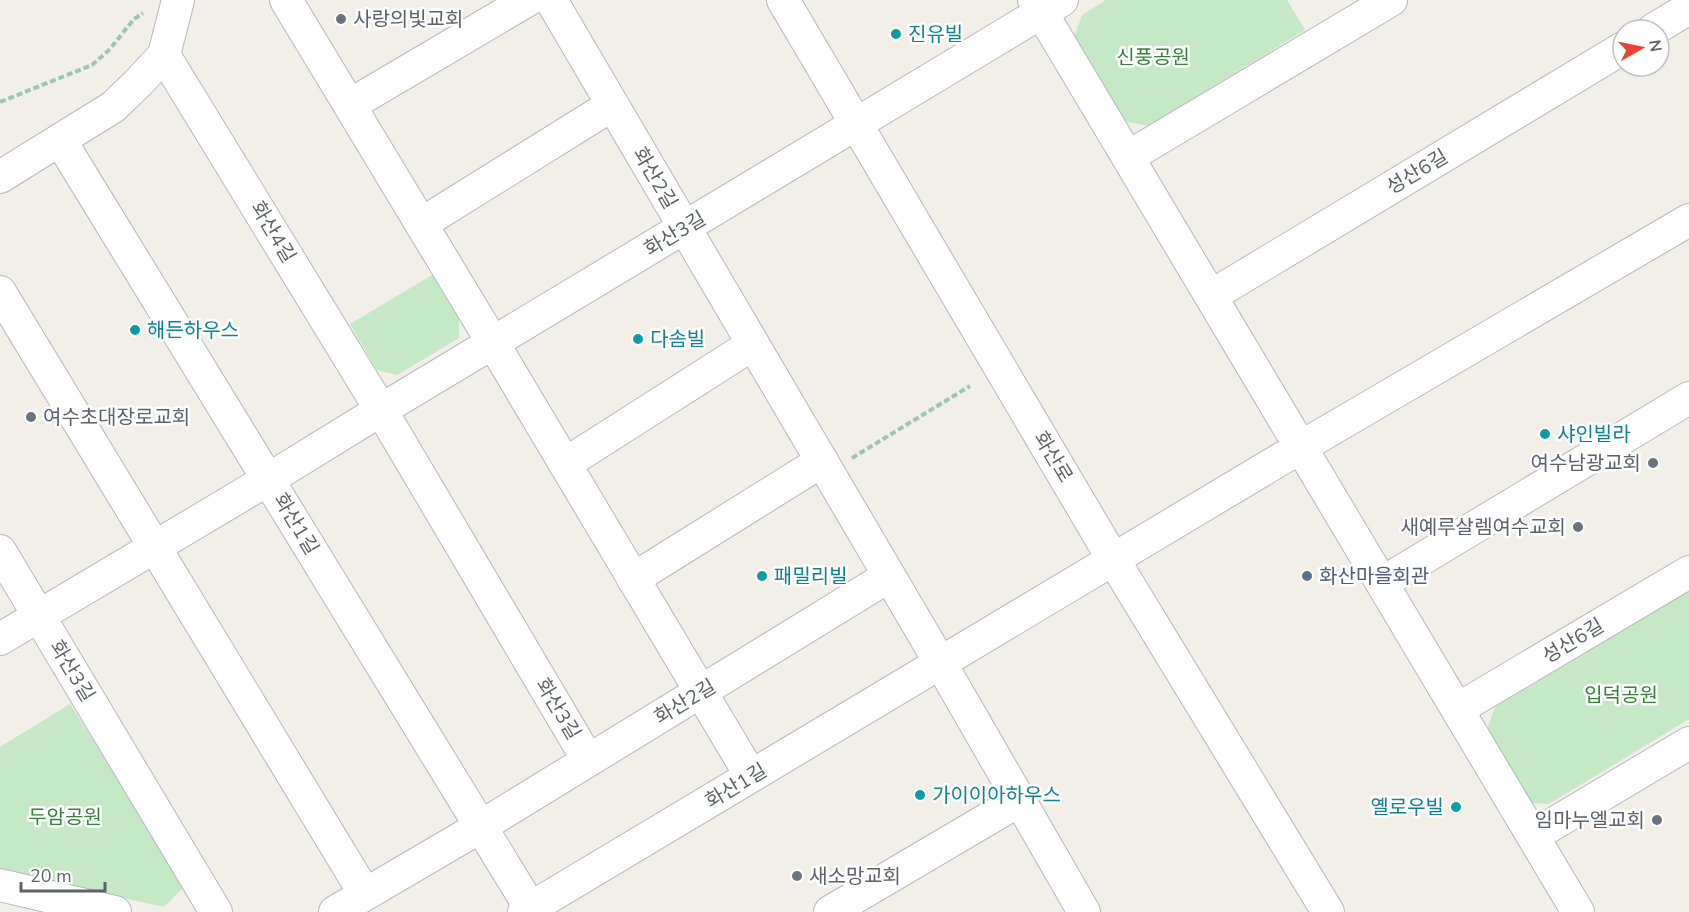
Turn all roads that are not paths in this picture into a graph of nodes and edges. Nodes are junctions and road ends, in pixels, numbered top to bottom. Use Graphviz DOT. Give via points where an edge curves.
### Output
graph roads {
  1 [pos="286,0"];
  2 [pos="528,0"];
  3 [pos="551,0"];
  4 [pos="783,0"];
  5 [pos="1391,0"];
  6 [pos="1686,0"];
  7 [pos="166,4"];
  8 [pos="1046,4"];
  9 [pos="1689,7"];
  10 [pos="1671,18"];
  11 [pos="164,55"];
  12 [pos="1611,55"];
  13 [pos="350,105"];
  14 [pos="612,105"];
  15 [pos="856,124"];
  16 [pos="60,140"];
  17 [pos="1128,157"];
  18 [pos="0,177"];
  19 [pos="1689,220"];
  20 [pos="421,224"];
  21 [pos="685,228"];
  22 [pos="0,292"];
  23 [pos="1211,296"];
  24 [pos="493,343"];
  25 [pos="753,344"];
  26 [pos="1689,398"];
  27 [pos="381,410"];
  28 [pos="1301,447"];
  29 [pos="565,464"];
  30 [pos="825,467"];
  31 [pos="269,479"];
  32 [pos="154,547"];
  33 [pos="0,551"];
  34 [pos="1113,559"];
  35 [pos="1689,573"];
  36 [pos="889,576"];
  37 [pos="633,579"];
  38 [pos="1382,583"];
  39 [pos="39,616"];
  40 [pos="0,639"];
  41 [pos="941,664"];
  42 [pos="701,692"];
  43 [pos="1458,709"];
  44 [pos="1689,743"];
  45 [pos="588,760"];
  46 [pos="751,776"];
  47 [pos="1020,800"];
  48 [pos="480,827"];
  49 [pos="1533,836"];
  50 [pos="0,885"];
  51 [pos="365,894"];
  52 [pos="529,911"];
  53 [pos="115,912"];
  54 [pos="216,912"];
  55 [pos="335,912"];
  56 [pos="830,912"];
  57 [pos="1084,912"];
  58 [pos="1328,912"];
  59 [pos="1578,912"];
  1 -- 13 [label="street"];
  2 -- 13 [label="street"];
  3 -- 14 [label="street, 화산2길"];
  4 -- 15 [label="street, 화산로"];
  5 -- 17 [label="street"];
  6 -- 9 [label="street"];
  7 -- 11 [label="street"];
  8 -- 15 [label="street, 화산3길"];
  8 -- 17 [label="street"];
  9 -- 10 [label="street"];
  11 -- 16 [label="street" via="112,106"];
  11 -- 27 [label="street, 화산4길"];
  12 -- 23 [label="street, 성산6길"];
  13 -- 20 [label="street"];
  14 -- 20 [label="street"];
  14 -- 21 [label="street, 화산2길"];
  15 -- 21 [label="street, 화산3길"];
  15 -- 34 [label="street, 화산로"];
  16 -- 18 [label="street"];
  16 -- 31 [label="street, 화산1길"];
  17 -- 23 [label="street"];
  19 -- 28 [label="street"];
  20 -- 24 [label="street"];
  21 -- 24 [label="street, 화산3길"];
  21 -- 25 [label="street, 화산2길"];
  22 -- 32 [label="street"];
  23 -- 28 [label="street"];
  24 -- 27 [label="street, 화산3길"];
  24 -- 29 [label="street"];
  25 -- 29 [label="street"];
  25 -- 30 [label="street, 화산2길"];
  26 -- 38 [label="street"];
  27 -- 31 [label="street, 화산3길"];
  27 -- 45 [label="street, 화산3길"];
  28 -- 34 [label="street, 화산1길"];
  28 -- 38 [label="street"];
  29 -- 37 [label="street"];
  30 -- 36 [label="street, 화산2길"];
  30 -- 37 [label="street"];
  31 -- 32 [label="street, 화산3길"];
  31 -- 48 [label="street, 화산1길"];
  32 -- 39 [label="street, 화산3길"];
  32 -- 51 [label="street"];
  33 -- 39 [label="street"];
  34 -- 41 [label="street, 화산1길"];
  34 -- 58 [label="street, 화산로"];
  35 -- 43 [label="street, 성산6길"];
  36 -- 41 [label="street, 화산2길"];
  36 -- 42 [label="street, 화산2길"];
  37 -- 42 [label="street"];
  38 -- 43 [label="street"];
  39 -- 40 [label="street, 화산3길"];
  39 -- 54 [label="street, 화산3길"];
  41 -- 46 [label="street, 화산1길"];
  41 -- 47 [label="street, 화산2길"];
  42 -- 45 [label="street, 화산2길"];
  42 -- 46 [label="street"];
  43 -- 49 [label="street"];
  44 -- 49 [label="street"];
  45 -- 48 [label="street, 화산2길"];
  46 -- 52 [label="street, 화산1길"];
  47 -- 56 [label="street"];
  47 -- 57 [label="street, 화산2길"];
  48 -- 51 [label="street"];
  48 -- 52 [label="street, 화산1길"];
  49 -- 59 [label="street"];
  50 -- 53 [label="street"];
  51 -- 55 [label="street"];
}
